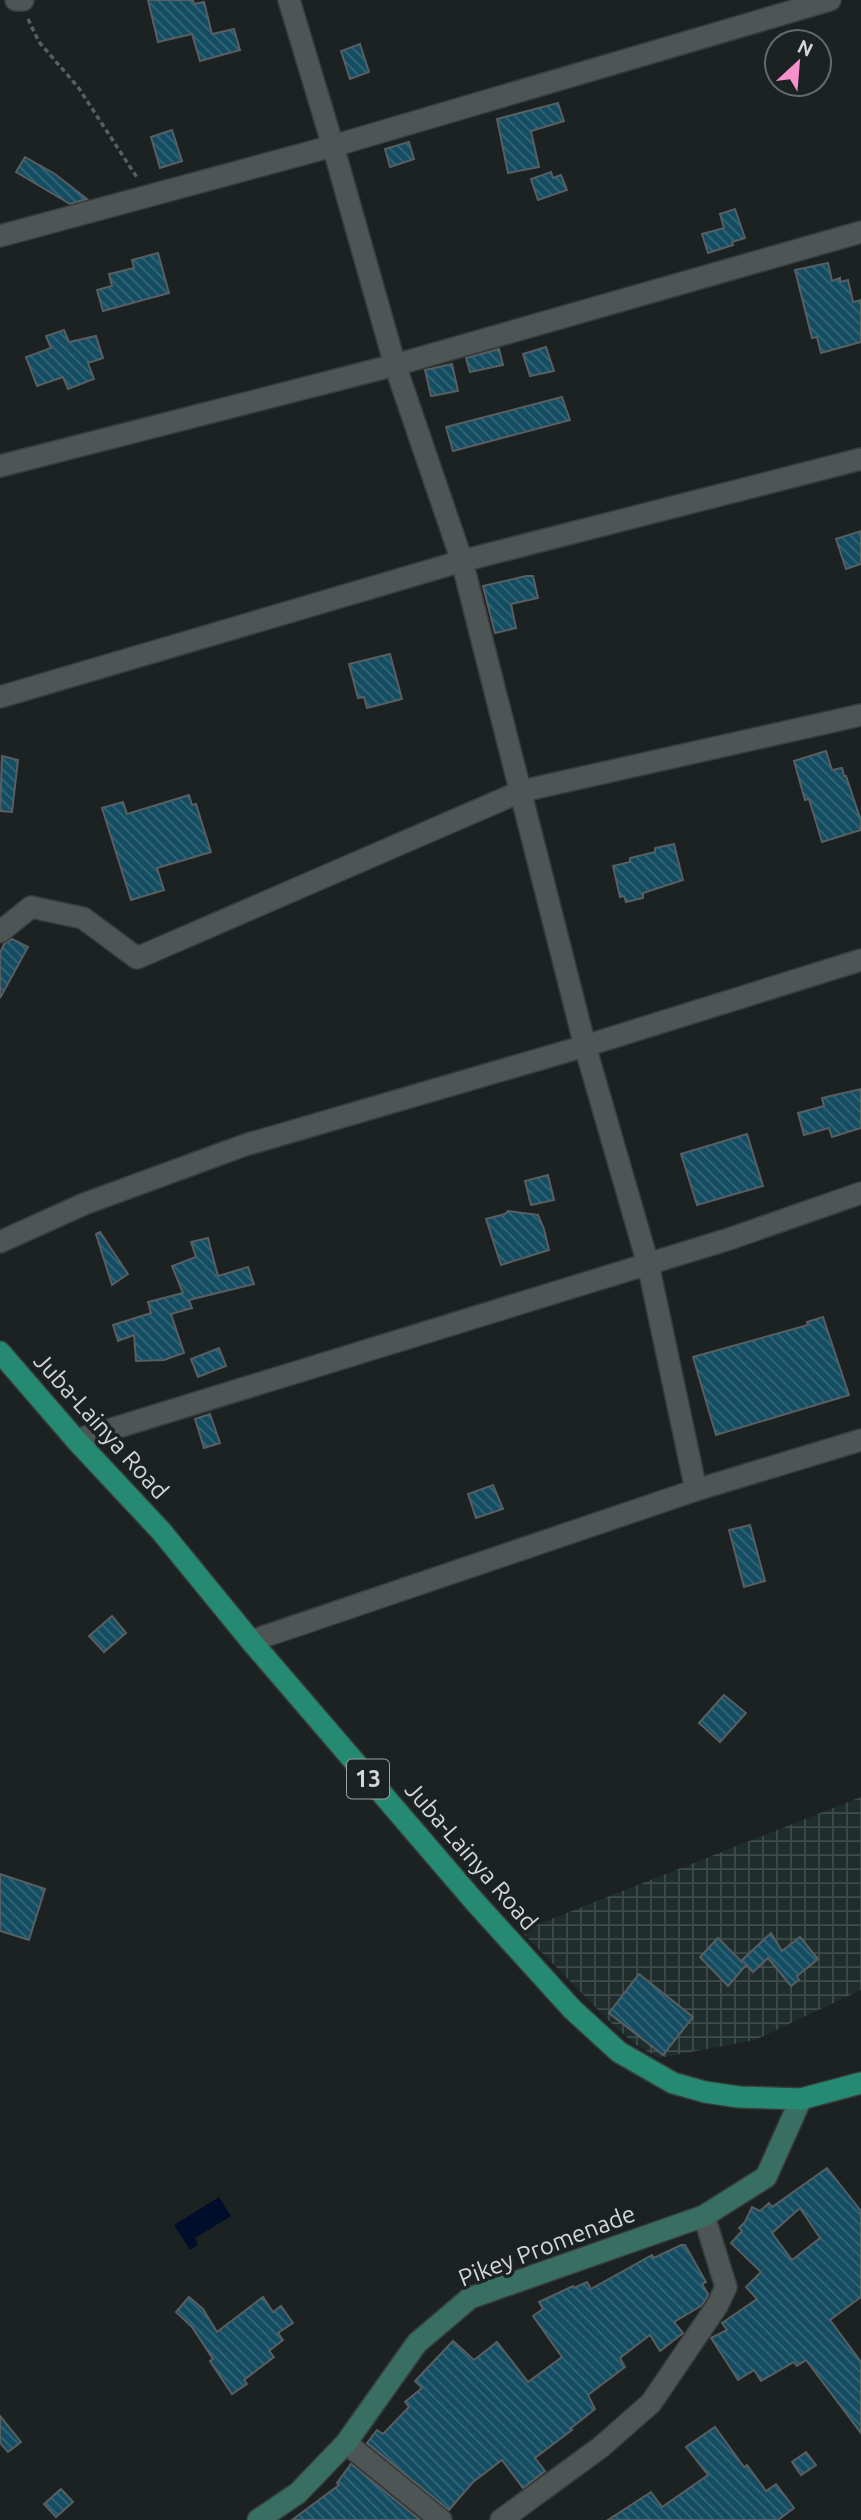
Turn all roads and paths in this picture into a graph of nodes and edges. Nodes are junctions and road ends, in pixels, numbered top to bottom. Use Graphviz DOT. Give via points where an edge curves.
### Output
graph roads {
  1 [pos="19,0"];
  2 [pos="289,0"];
  3 [pos="830,0"];
  4 [pos="333,146"];
  5 [pos="156,194"];
  6 [pos="861,232"];
  7 [pos="0,236"];
  8 [pos="395,365"];
  9 [pos="861,459"];
  10 [pos="0,466"];
  11 [pos="462,561"];
  12 [pos="0,697"];
  13 [pos="861,715"];
  14 [pos="522,791"];
  15 [pos="0,932"];
  16 [pos="861,960"];
  17 [pos="585,1046"];
  18 [pos="861,1193"];
  19 [pos="0,1242"];
  20 [pos="648,1264"];
  21 [pos="0,1352"];
  22 [pos="76,1440"];
  23 [pos="861,1440"];
  24 [pos="696,1490"];
  25 [pos="251,1641"];
  26 [pos="861,2070"];
  27 [pos="861,2083"];
  28 [pos="801,2099"];
  29 [pos="704,2216"];
  30 [pos="346,2443"];
  31 [pos="258,2520"];
  32 [pos="441,2520"];
  33 [pos="500,2520"];
  1 -- 5 [label="path" via="39,43 78,87 137,178"];
  2 -- 4 [label="street"];
  3 -- 4 [label="street"];
  4 -- 5 [label="street"];
  4 -- 8 [label="street"];
  5 -- 7 [label="street"];
  6 -- 8 [label="street"];
  8 -- 10 [label="street"];
  8 -- 11 [label="street"];
  9 -- 11 [label="street"];
  11 -- 12 [label="street"];
  11 -- 14 [label="street"];
  13 -- 14 [label="street"];
  14 -- 15 [label="street" via="137,958 83,918 31,907"];
  14 -- 17 [label="street"];
  16 -- 17 [label="street"];
  17 -- 19 [label="street" via="245,1145"];
  17 -- 20 [label="street"];
  18 -- 20 [label="street"];
  20 -- 22 [label="street"];
  20 -- 24 [label="street"];
  21 -- 22 [label="main road, Juba-Lainya Road / 13"];
  22 -- 25 [label="main road, Juba-Lainya Road / 13" via="161,1531"];
  23 -- 24 [label="street"];
  24 -- 25 [label="street"];
  25 -- 28 [label="main road, Juba-Lainya Road / 13" via="484,1912 572,2009 619,2052 673,2083 705,2092"];
  26 -- 28 [label="main road, Juba-Lainya Road"];
  27 -- 28 [label="main road, Juba-Lainya Road"];
  28 -- 29 [label="street, Pikey Promenade" via="766,2177"];
  29 -- 30 [label="street, Pikey Promenade" via="470,2298 417,2343"];
  29 -- 33 [label="street" via="726,2287 717,2306 651,2403 601,2447"];
  30 -- 31 [label="street, Pikey Promenade" via="298,2493"];
  30 -- 32 [label="street"];
}
